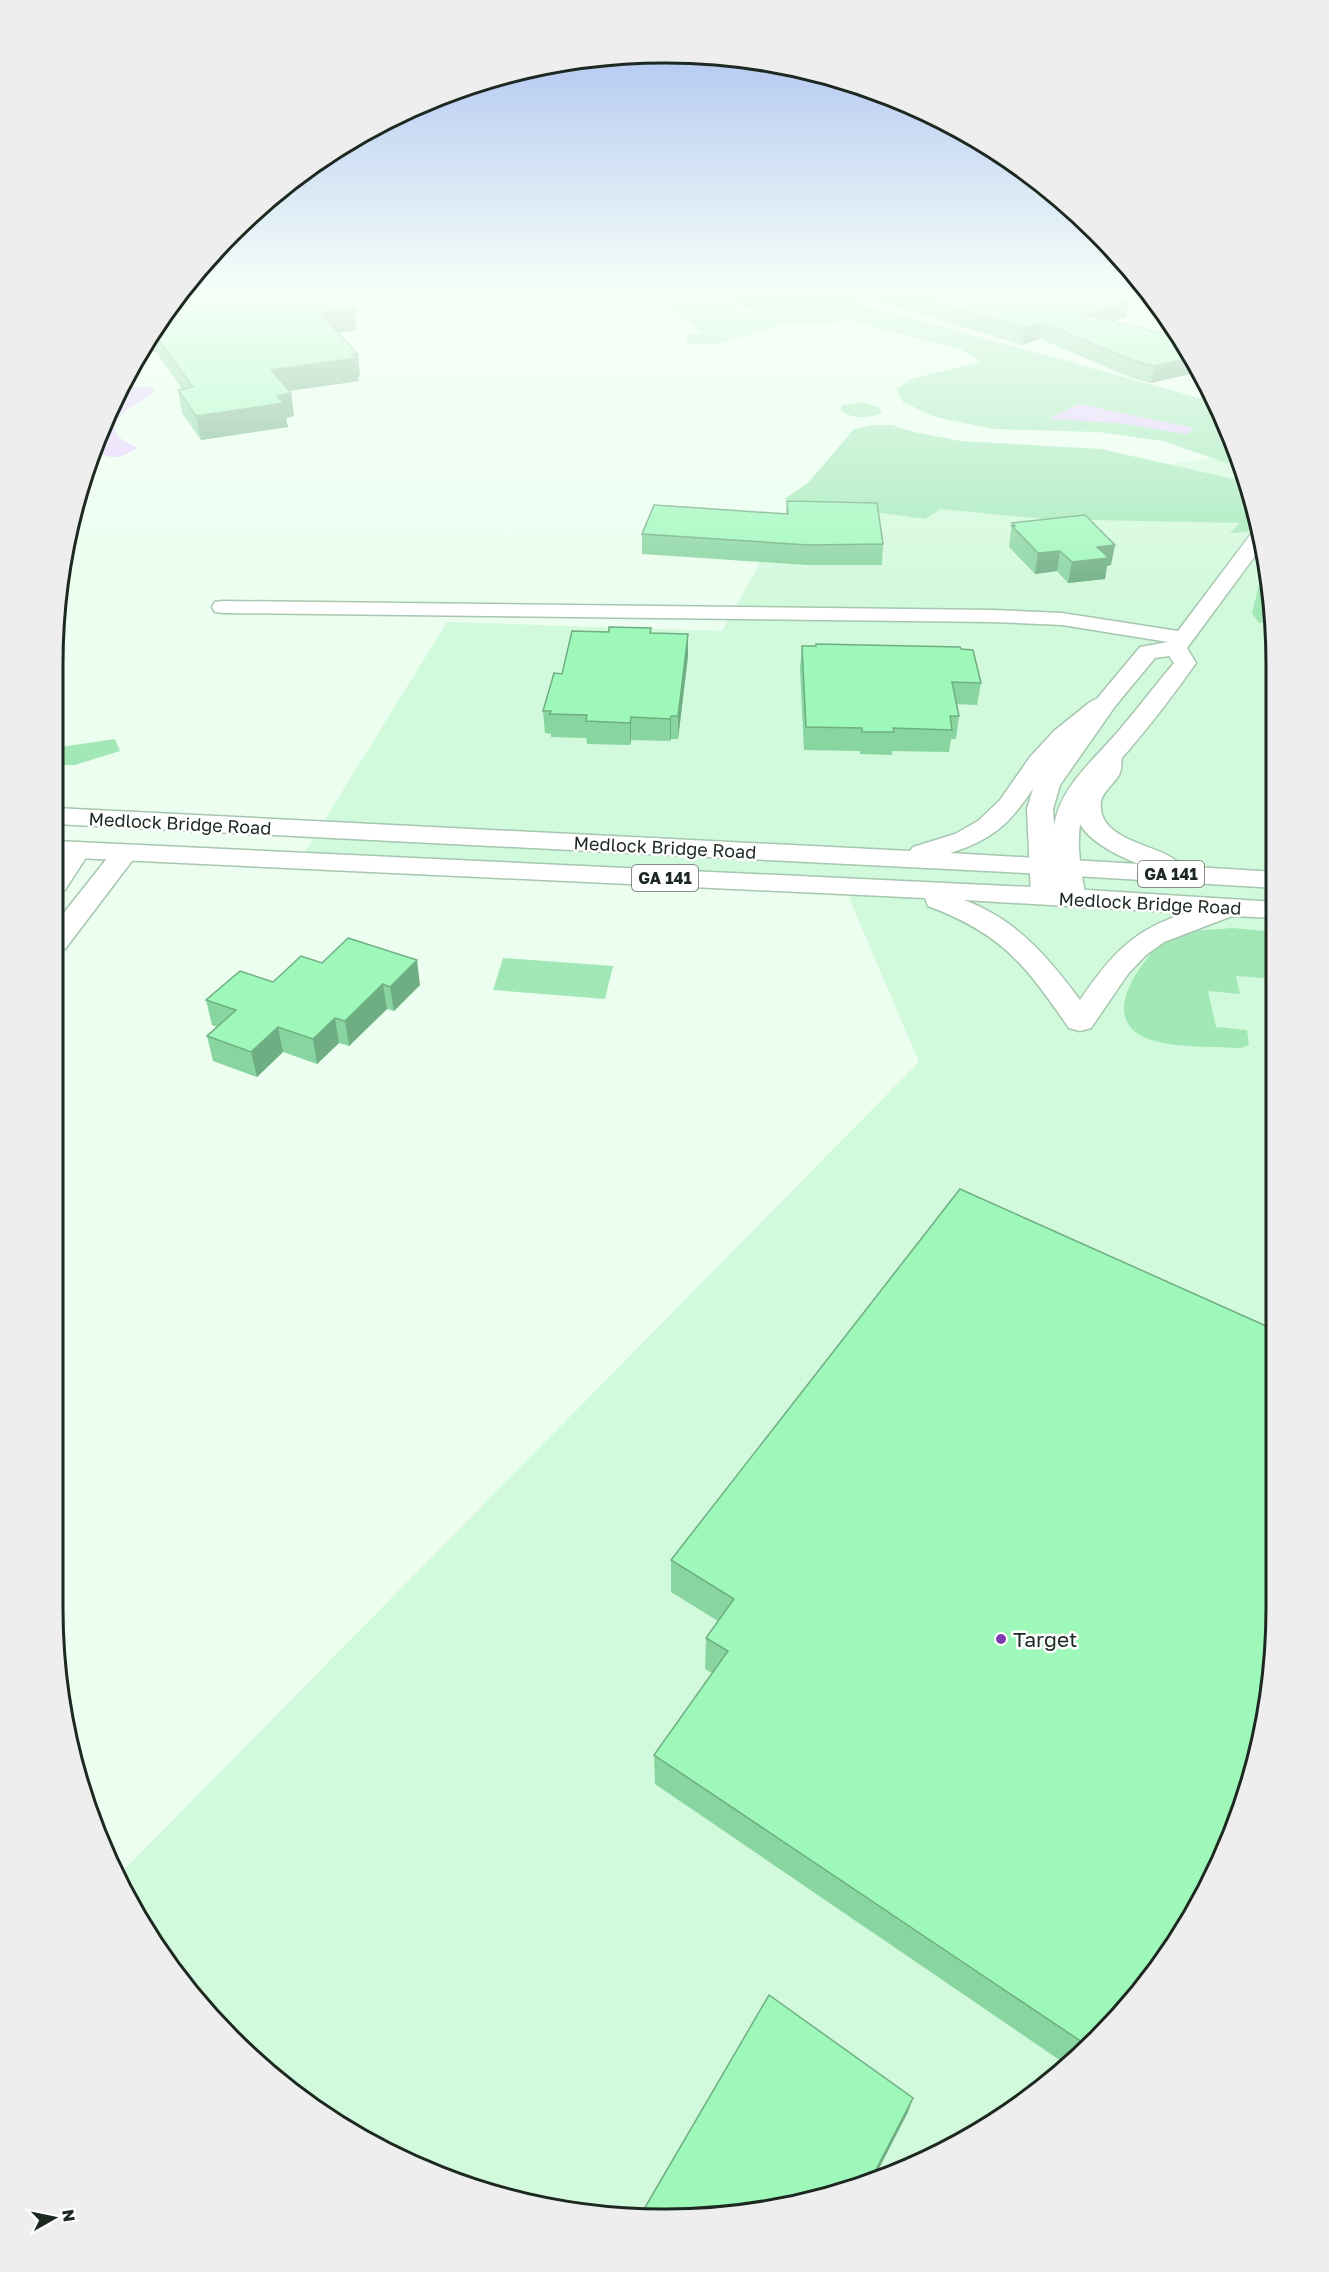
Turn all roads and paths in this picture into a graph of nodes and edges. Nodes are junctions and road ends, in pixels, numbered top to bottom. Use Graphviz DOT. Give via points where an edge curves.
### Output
graph roads {
  1 [pos="1253,544"];
  2 [pos="223,607"];
  3 [pos="1179,643"];
  4 [pos="1108,700"];
  5 [pos="1110,757"];
  6 [pos="63,816"];
  7 [pos="66,849"];
  8 [pos="125,853"];
  9 [pos="904,859"];
  10 [pos="1056,867"];
  11 [pos="1214,876"];
  12 [pos="1266,879"];
  13 [pos="906,889"];
  14 [pos="1045,896"];
  15 [pos="1072,897"];
  16 [pos="1236,908"];
  17 [pos="1266,910"];
  18 [pos="63,934"];
  1 -- 3 [label="main road"];
  2 -- 3 [label="main road" via="992,616 1062,619"];
  3 -- 4 [label="main road" via="1148,652"];
  3 -- 5 [label="main road" via="1185,663"];
  4 -- 9 [label="main road" via="1080,718 1039,762 1008,808 985,829"];
  4 -- 10 [label="main road" via="1047,785 1040,809"];
  5 -- 10 [label="main road" via="1082,785 1076,797"];
  5 -- 11 [label="main road" via="1108,771 1088,803 1094,822 1112,842 1127,850"];
  6 -- 9 [label="main road, Medlock Bridge Road / GA 141"];
  7 -- 8 [label="main road, Medlock Bridge Road / GA 141"];
  8 -- 13 [label="main road, Medlock Bridge Road / GA 141"];
  8 -- 18 [label="main road"];
  9 -- 10 [label="main road, Medlock Bridge Road / GA 141"];
  10 -- 11 [label="main road, Medlock Bridge Road / GA 141"];
  10 -- 14 [label="main road"];
  10 -- 15 [label="main road"];
  11 -- 12 [label="main road, Medlock Bridge Road / GA 141"];
  13 -- 14 [label="main road, Medlock Bridge Road / GA 141"];
  13 -- 16 [label="main road" via="988,920 1017,941 1080,1021 1119,968 1145,942"];
  14 -- 15 [label="main road, Medlock Bridge Road / GA 141"];
  15 -- 16 [label="main road, Medlock Bridge Road / GA 141"];
  16 -- 17 [label="main road, Medlock Bridge Road / GA 141"];
}
